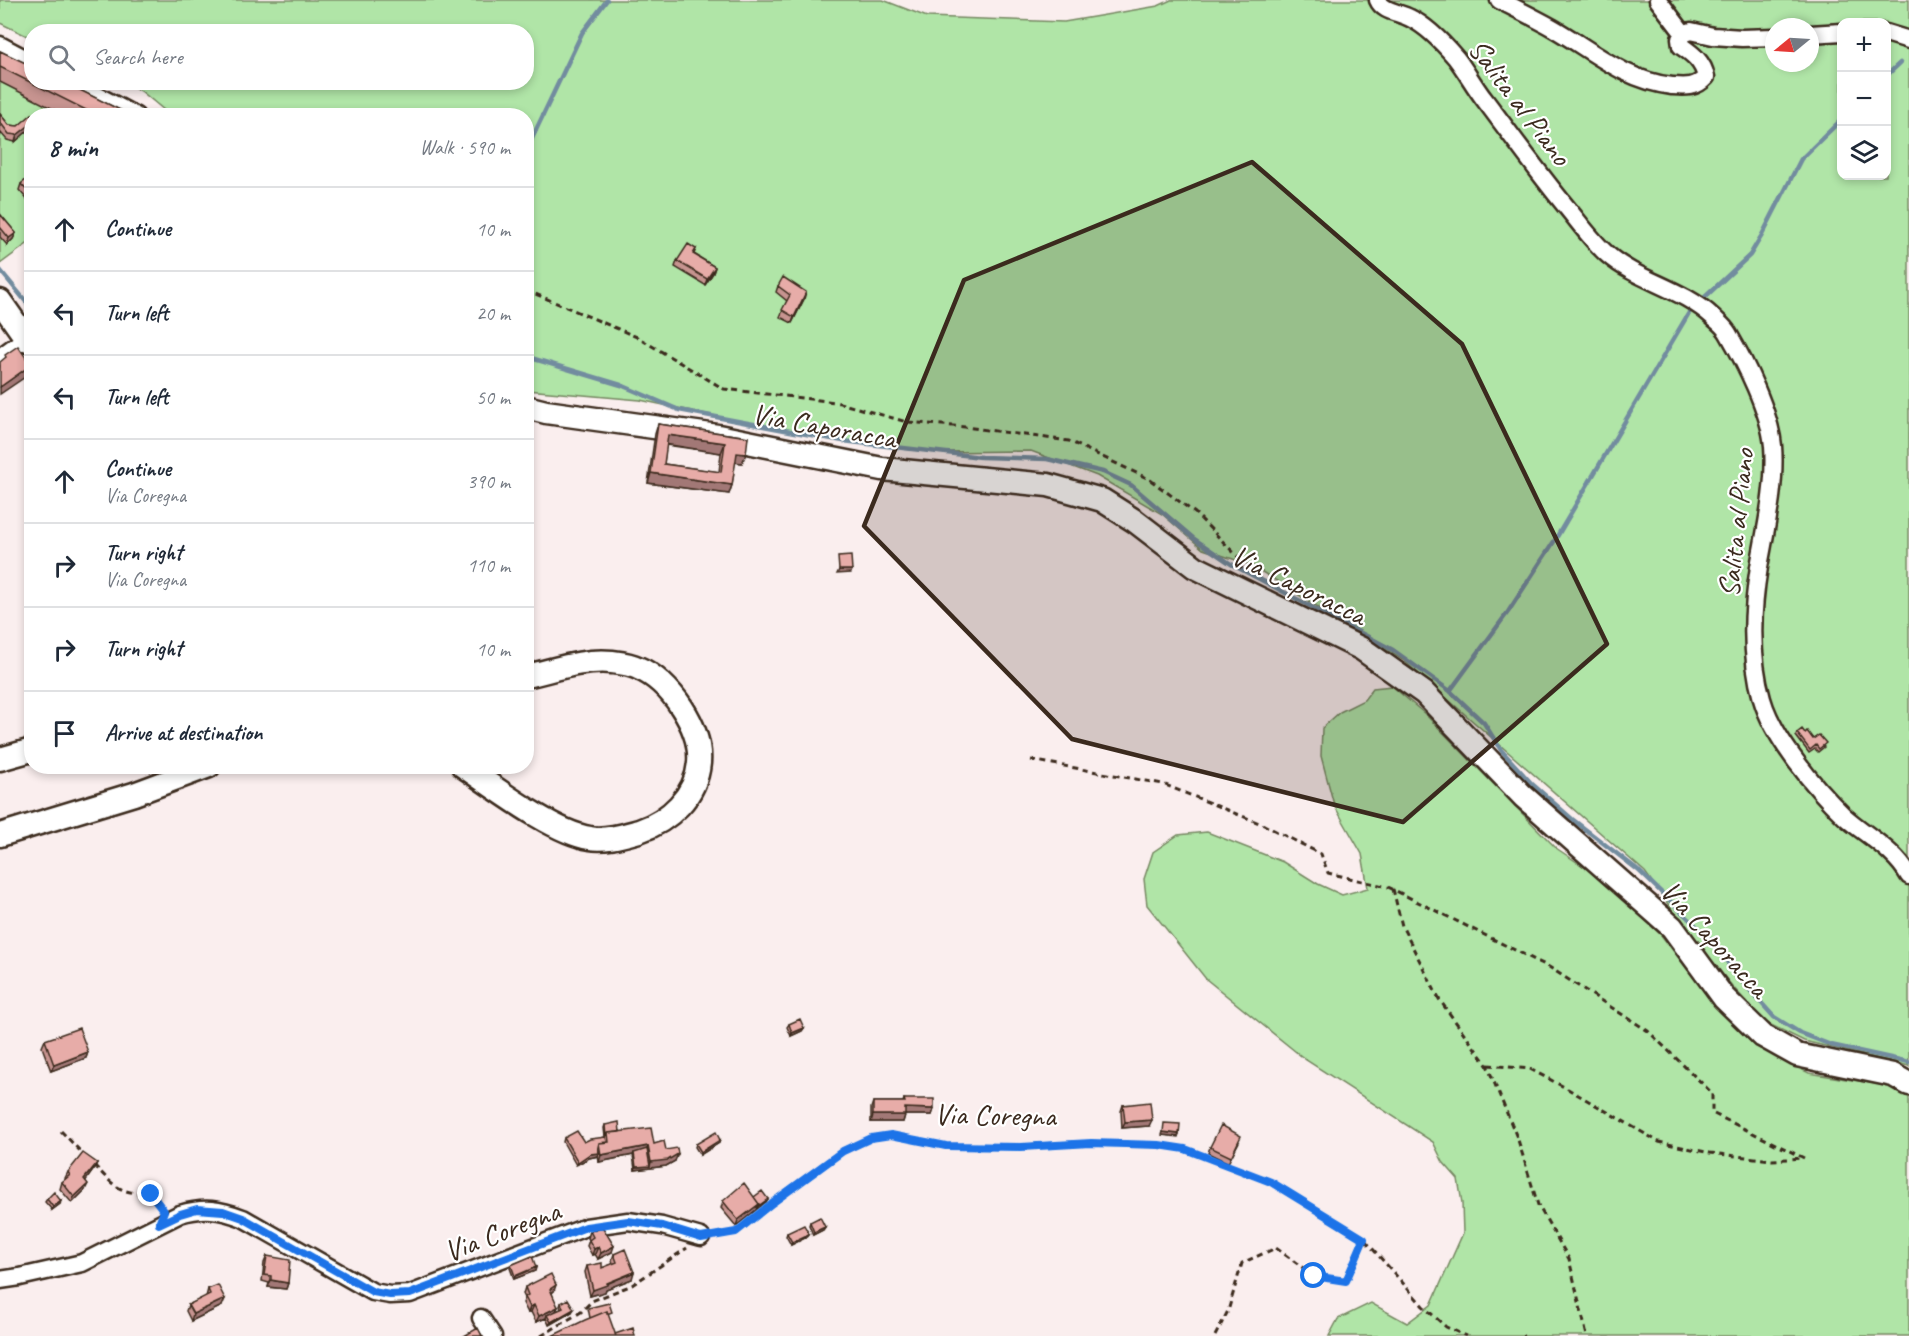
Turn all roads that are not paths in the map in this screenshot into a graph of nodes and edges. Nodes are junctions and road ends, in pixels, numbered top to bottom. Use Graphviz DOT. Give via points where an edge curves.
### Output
graph roads {
  1 [pos="1378,0"];
  2 [pos="1499,0"];
  3 [pos="1658,0"];
  4 [pos="1837,32"];
  5 [pos="1819,33"];
  6 [pos="1684,34"];
  7 [pos="1891,34"];
  8 [pos="1765,37"];
  9 [pos="1909,40"];
  10 [pos="0,45"];
  11 [pos="24,58"];
  12 [pos="87,90"];
  13 [pos="121,108"];
  14 [pos="0,301"];
  15 [pos="24,333"];
  16 [pos="24,343"];
  17 [pos="0,357"];
  18 [pos="534,409"];
  19 [pos="534,674"];
  20 [pos="24,752"];
  21 [pos="0,759"];
  22 [pos="188,774"];
  23 [pos="475,774"];
  24 [pos="0,835"];
  25 [pos="1909,876"];
  26 [pos="1909,1084"];
  27 [pos="701,1238"];
  28 [pos="0,1280"];
  29 [pos="481,1318"];
  30 [pos="493,1336"];
  1 -- 25 [label="street, Salita al Piano" via="1384,8 1413,19 1457,59 1555,193 1608,256 1685,296 1726,330 1768,420 1773,446 1768,522 1754,610 1755,661 1762,700 1793,757 1820,790"];
  2 -- 6 [label="street, Salita al Piano" via="1553,28 1612,66 1658,84 1694,86 1706,77 1700,62 1682,46 1680,39"];
  3 -- 6 [label="street"];
  4 -- 5 [label="street"];
  6 -- 8 [label="street"];
  7 -- 9 [label="street"];
  10 -- 11 [label="street"];
  12 -- 13 [label="street"];
  14 -- 15 [label="street"];
  16 -- 17 [label="street"];
  18 -- 26 [label="street, Via Caporacca" via="718,436 882,469 1048,485 1102,500 1195,567 1362,649 1424,693 1523,796 1672,927 1724,998 1763,1036 1797,1055 1893,1075"];
  19 -- 23 [label="street" via="568,665 610,661 640,668 661,683 685,712 698,745 699,764 690,792 661,822 613,837 590,838 547,820"];
  20 -- 21 [label="street"];
  22 -- 24 [label="street"];
  27 -- 28 [label="street, Via Coregna" via="628,1221 586,1227 410,1294 390,1295 373,1292 243,1218 223,1211 197,1209 82,1263"];
  29 -- 30 [label="street"];
}
